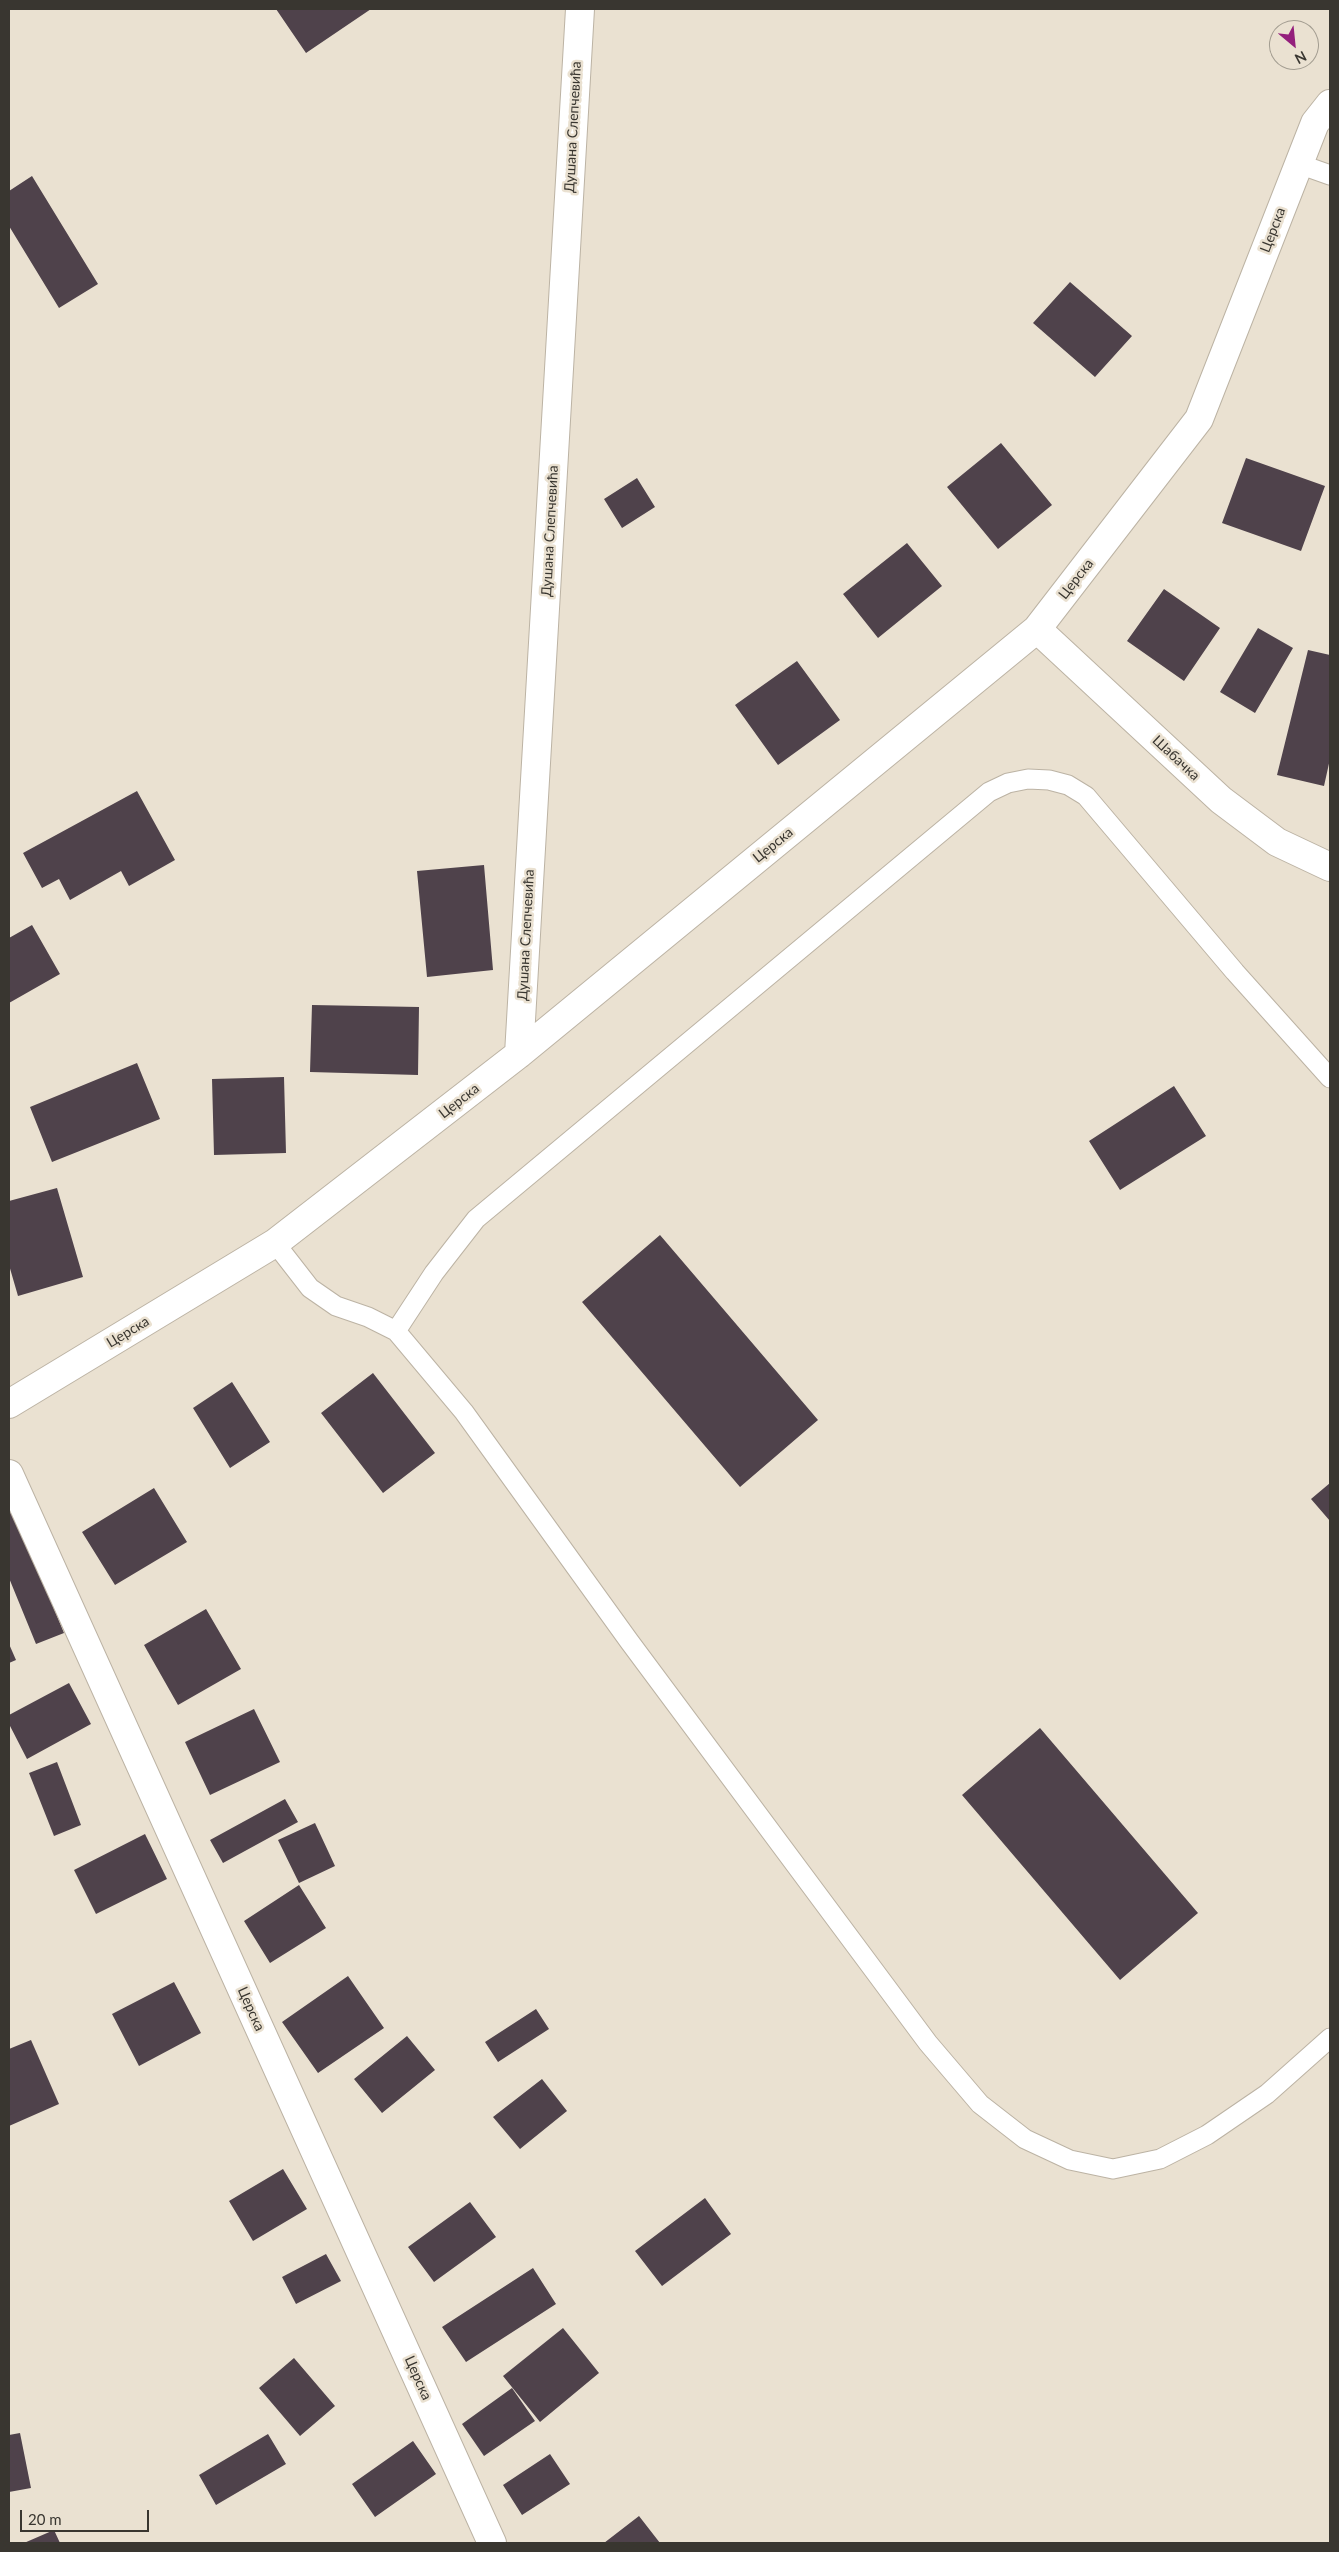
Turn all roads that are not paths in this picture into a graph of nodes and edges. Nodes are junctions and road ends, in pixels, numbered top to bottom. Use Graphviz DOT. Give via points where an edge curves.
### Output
graph roads {
  1 [pos="580,9"];
  2 [pos="1330,104"];
  3 [pos="1299,164"];
  4 [pos="1330,175"];
  5 [pos="1037,629"];
  6 [pos="1330,866"];
  7 [pos="519,1054"];
  8 [pos="1330,1078"];
  9 [pos="275,1243"];
  10 [pos="396,1331"];
  11 [pos="9,1404"];
  12 [pos="9,1474"];
  13 [pos="1330,2038"];
  14 [pos="492,2543"];
  1 -- 7 [label="street, Душана Слепчевића"];
  2 -- 3 [label="street, Церска" via="1315,123"];
  3 -- 4 [label="lane"];
  3 -- 5 [label="street, Церска" via="1199,419"];
  5 -- 6 [label="street, Шабачка" via="1221,800 1277,842"];
  5 -- 7 [label="street, Церска"];
  7 -- 9 [label="street, Церска"];
  8 -- 10 [label="lane" via="1086,796 1068,785 1049,780 1028,779 1008,783 990,792 476,1219 434,1273"];
  9 -- 10 [label="lane" via="310,1288 336,1306"];
  9 -- 11 [label="street, Церска"];
  10 -- 13 [label="lane" via="464,1412 629,1641 928,2043 980,2104 1025,2139 1070,2160 1113,2169 1160,2159 1207,2135 1267,2094"];
  12 -- 14 [label="street, Церска"];
}
